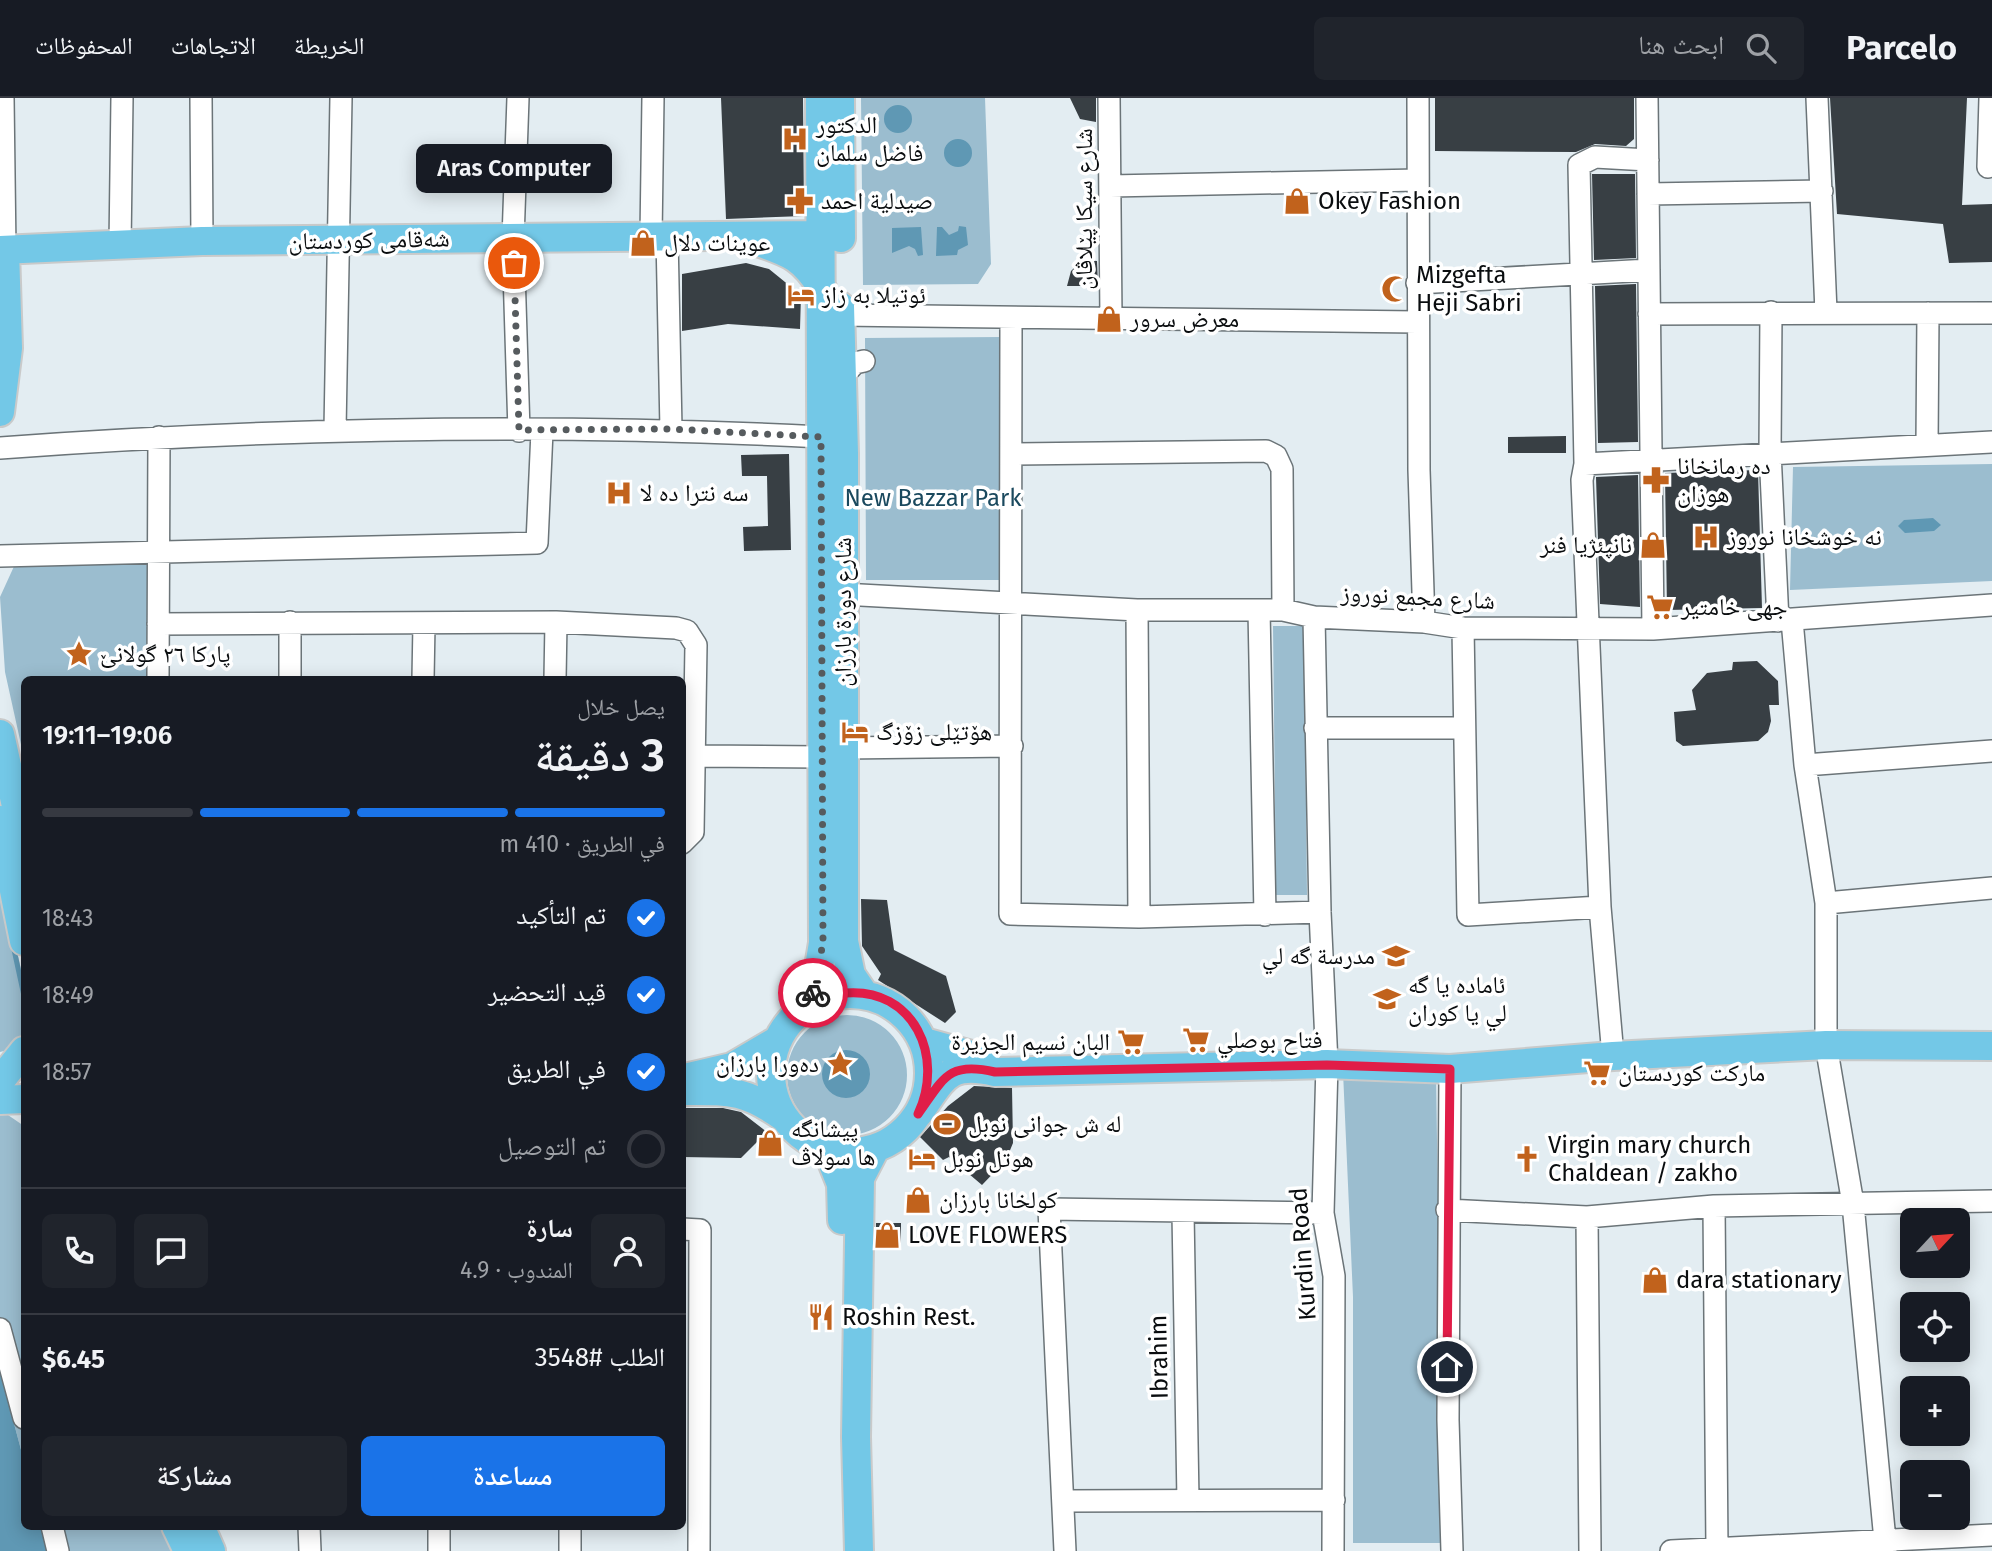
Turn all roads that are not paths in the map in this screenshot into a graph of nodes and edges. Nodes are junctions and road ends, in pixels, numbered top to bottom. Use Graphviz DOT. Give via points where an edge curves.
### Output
graph roads {
  1 [pos="3,98"];
  2 [pos="122,98"];
  3 [pos="201,98"];
  4 [pos="341,98"];
  5 [pos="518,98"];
  6 [pos="653,98"];
  7 [pos="820,98"];
  8 [pos="840,98"];
  9 [pos="1109,98"];
  10 [pos="1418,98"];
  11 [pos="1647,98"];
  12 [pos="1817,98"];
  13 [pos="1990,98"];
  14 [pos="1647,160"];
  15 [pos="1988,167"];
  16 [pos="1418,180"];
  17 [pos="1110,186"];
  18 [pos="1822,191"];
  19 [pos="1648,194"];
  20 [pos="823,235"];
  21 [pos="738,236"];
  22 [pos="659,237"];
  23 [pos="513,239"];
  24 [pos="202,241"];
  25 [pos="339,241"];
  26 [pos="120,246"];
  27 [pos="3,250"];
  28 [pos="1649,270"];
  29 [pos="1581,274"];
  30 [pos="1417,283"];
  31 [pos="822,288"];
  32 [pos="1771,312"];
  33 [pos="1826,312"];
  34 [pos="1927,313"];
  35 [pos="1992,313"];
  36 [pos="1648,314"];
  37 [pos="840,316"];
  38 [pos="4,319"];
  39 [pos="1011,319"];
  40 [pos="1111,319"];
  41 [pos="1417,322"];
  42 [pos="0,412"];
  43 [pos="671,429"];
  44 [pos="335,430"];
  45 [pos="519,430"];
  46 [pos="542,431"];
  47 [pos="159,436"];
  48 [pos="821,437"];
  49 [pos="1992,442"];
  50 [pos="1927,444"];
  51 [pos="0,448"];
  52 [pos="1770,452"];
  53 [pos="1013,454"];
  54 [pos="1652,458"];
  55 [pos="1585,464"];
  56 [pos="159,552"];
  57 [pos="0,556"];
  58 [pos="842,594"];
  59 [pos="1013,602"];
  60 [pos="1992,605"];
  61 [pos="1137,610"];
  62 [pos="1259,610"];
  63 [pos="1283,610"];
  64 [pos="1314,617"];
  65 [pos="1785,620"];
  66 [pos="290,622"];
  67 [pos="556,622"];
  68 [pos="1424,622"];
  69 [pos="158,624"];
  70 [pos="424,624"];
  71 [pos="1463,628"];
  72 [pos="1588,628"];
  73 [pos="1653,629"];
  74 [pos="158,676"];
  75 [pos="290,676"];
  76 [pos="423,676"];
  77 [pos="555,676"];
  78 [pos="1315,727"];
  79 [pos="1464,728"];
  80 [pos="0,734"];
  81 [pos="1012,746"];
  82 [pos="1992,751"];
  83 [pos="832,752"];
  84 [pos="695,756"];
  85 [pos="1805,765"];
  86 [pos="0,820"];
  87 [pos="21,828"];
  88 [pos="686,839"];
  89 [pos="1992,888"];
  90 [pos="1826,903"];
  91 [pos="1600,907"];
  92 [pos="1320,912"];
  93 [pos="1265,915"];
  94 [pos="1139,917"];
  95 [pos="21,926"];
  96 [pos="864,994"];
  97 [pos="809,1004"];
  98 [pos="778,1040"];
  99 [pos="924,1042"];
  100 [pos="1826,1045"];
  101 [pos="1992,1046"];
  102 [pos="1613,1056"];
  103 [pos="21,1062"];
  104 [pos="1327,1065"];
  105 [pos="1450,1069"];
  106 [pos="995,1072"];
  107 [pos="686,1078"];
  108 [pos="13,1091"];
  109 [pos="686,1091"];
  110 [pos="918,1114"];
  111 [pos="785,1118"];
  112 [pos="827,1149"];
  113 [pos="875,1149"];
  114 [pos="1992,1203"];
  115 [pos="1853,1204"];
  116 [pos="1714,1206"];
  117 [pos="1447,1210"];
  118 [pos="1182,1213"];
  119 [pos="1323,1213"];
  120 [pos="1587,1217"];
  121 [pos="686,1229"];
  122 [pos="0,1329"];
  123 [pos="21,1407"];
  124 [pos="1188,1500"];
  125 [pos="1334,1500"];
  126 [pos="1065,1502"];
  127 [pos="53,1530"];
  128 [pos="178,1530"];
  129 [pos="202,1530"];
  130 [pos="309,1530"];
  131 [pos="439,1530"];
  132 [pos="570,1530"];
  133 [pos="1992,1535"];
  134 [pos="1886,1546"];
  135 [pos="1717,1549"];
  136 [pos="58,1551"];
  137 [pos="188,1551"];
  138 [pos="211,1551"];
  139 [pos="310,1551"];
  140 [pos="439,1551"];
  141 [pos="570,1551"];
  142 [pos="699,1551"];
  143 [pos="841,1551"];
  144 [pos="859,1551"];
  145 [pos="1065,1551"];
  146 [pos="1333,1551"];
  147 [pos="1452,1551"];
  148 [pos="1590,1551"];
  149 [pos="1671,1551"];
  1 -- 27 [label="street"];
  2 -- 26 [label="street"];
  3 -- 24 [label="street"];
  4 -- 25 [label="street"];
  5 -- 23 [label="street"];
  6 -- 22 [label="street"];
  7 -- 20 [label="main road, شارع دورة بارزان"];
  8 -- 37 [label="main road, شارع دورة بارزان"];
  9 -- 17 [label="street, شارع سيكا پێلاڤان"];
  10 -- 16 [label="street"];
  11 -- 14 [label="street"];
  12 -- 18 [label="street"];
  13 -- 15 [label="street"];
  14 -- 19 [label="street"];
  14 -- 29 [label="street" via="1595,157 1578,166"];
  16 -- 17 [label="street"];
  16 -- 30 [label="street"];
  17 -- 40 [label="street, شارع سيكا پێلاڤان"];
  18 -- 19 [label="street"];
  18 -- 33 [label="street"];
  19 -- 28 [label="street"];
  20 -- 21 [label="main road, شەقامی کوردستان"];
  20 -- 31 [label="main road, شارع دورة بارزان"];
  21 -- 22 [label="main road, شەقامی کوردستان"];
  21 -- 31 [label="main road, شەقامی کوردستان" via="787,252 807,264"];
  22 -- 23 [label="main road, شەقامی کوردستان"];
  22 -- 43 [label="street"];
  23 -- 25 [label="main road, شەقامی کوردستان"];
  23 -- 45 [label="street"];
  24 -- 25 [label="main road, شەقامی کوردستان"];
  24 -- 26 [label="main road, شەقامی کوردستان"];
  25 -- 44 [label="street"];
  26 -- 27 [label="main road, شەقامی کوردستان"];
  27 -- 38 [label="main road"];
  28 -- 29 [label="street"];
  28 -- 36 [label="street"];
  29 -- 30 [label="street"];
  29 -- 55 [label="street"];
  30 -- 41 [label="street"];
  31 -- 48 [label="main road, شارع دورة بارزان"];
  32 -- 33 [label="street"];
  32 -- 36 [label="street"];
  32 -- 52 [label="street"];
  33 -- 34 [label="street"];
  34 -- 35 [label="street"];
  34 -- 50 [label="street"];
  36 -- 54 [label="street"];
  37 -- 39 [label="street"];
  37 -- 58 [label="main road, شارع دورة بارزان" via="853,369"];
  38 -- 42 [label="main road" via="8,348"];
  39 -- 40 [label="street"];
  39 -- 53 [label="street"];
  40 -- 41 [label="street"];
  41 -- 68 [label="street"];
  43 -- 46 [label="street"];
  43 -- 48 [label="street"];
  44 -- 45 [label="street"];
  44 -- 47 [label="street"];
  45 -- 46 [label="street"];
  46 -- 56 [label="street" via="537,543"];
  47 -- 51 [label="street"];
  47 -- 56 [label="street"];
  48 -- 83 [label="main road, شارع دورة بارزان"];
  49 -- 50 [label="street"];
  50 -- 52 [label="street"];
  52 -- 54 [label="street"];
  52 -- 65 [label="street"];
  53 -- 59 [label="street"];
  53 -- 63 [label="street" via="1266,451 1276,456 1282,469"];
  54 -- 55 [label="street"];
  54 -- 73 [label="street"];
  55 -- 72 [label="street"];
  56 -- 57 [label="street"];
  56 -- 69 [label="street"];
  58 -- 59 [label="street, شارع مجمع نوروز"];
  58 -- 83 [label="main road, شارع دورة بارزان"];
  59 -- 61 [label="street, شارع مجمع نوروز"];
  59 -- 81 [label="street"];
  60 -- 65 [label="street, شارع مجمع نوروز"];
  61 -- 62 [label="street, شارع مجمع نوروز"];
  61 -- 94 [label="street"];
  62 -- 63 [label="street, شارع مجمع نوروز"];
  62 -- 93 [label="street"];
  63 -- 64 [label="street, شارع مجمع نوروز"];
  64 -- 68 [label="street, شارع مجمع نوروز"];
  64 -- 78 [label="street, Kurdin Road"];
  65 -- 73 [label="street, شارع مجمع نوروز"];
  65 -- 85 [label="street"];
  66 -- 69 [label="street"];
  66 -- 70 [label="street"];
  66 -- 75 [label="street"];
  67 -- 70 [label="street"];
  67 -- 77 [label="street"];
  67 -- 84 [label="street" via="687,631 696,645"];
  68 -- 71 [label="street, شارع مجمع نوروز"];
  69 -- 74 [label="street"];
  70 -- 76 [label="street"];
  71 -- 72 [label="street, شارع مجمع نوروز"];
  71 -- 79 [label="street"];
  72 -- 73 [label="street, شارع مجمع نوروز"];
  72 -- 91 [label="street"];
  78 -- 79 [label="street"];
  78 -- 92 [label="street, Kurdin Road"];
  79 -- 91 [label="street" via="1468,915"];
  80 -- 87 [label="main road"];
  81 -- 83 [label="street"];
  81 -- 94 [label="street" via="1010,914"];
  82 -- 85 [label="street"];
  83 -- 84 [label="street"];
  83 -- 96 [label="main road, شارع دورة بارزان" via="845,953 851,975"];
  83 -- 97 [label="main road" via="823,943"];
  84 -- 88 [label="street" via="693,832"];
  85 -- 90 [label="street"];
  86 -- 95 [label="main road"];
  89 -- 90 [label="street"];
  90 -- 100 [label="street"];
  91 -- 102 [label="street"];
  92 -- 93 [label="street"];
  92 -- 104 [label="street, Kurdin Road"];
  93 -- 94 [label="street"];
  96 -- 97 [label="main road" via="831,995"];
  96 -- 99 [label="main road" via="901,1011"];
  97 -- 98 [label="main road" via="788,1023"];
  98 -- 107 [label="main road" via="715,1074"];
  98 -- 111 [label="main road" via="771,1079"];
  99 -- 106 [label="main road" via="971,1055"];
  99 -- 110 [label="main road" via="930,1079"];
  100 -- 101 [label="main road"];
  100 -- 102 [label="main road"];
  100 -- 115 [label="street"];
  102 -- 105 [label="main road"];
  103 -- 108 [label="main road"];
  104 -- 105 [label="main road"];
  104 -- 106 [label="main road"];
  104 -- 119 [label="street, Kurdin Road"];
  105 -- 117 [label="street"];
  106 -- 110 [label="main road" via="969,1066 947,1075"];
  109 -- 111 [label="main road" via="714,1090 757,1098"];
  110 -- 113 [label="main road" via="899,1135"];
  111 -- 112 [label="main road"];
  112 -- 113 [label="main road"];
  112 -- 143 [label="main road" via="841,1184 842,1209"];
  113 -- 144 [label="main road" via="860,1178"];
  114 -- 115 [label="street"];
  115 -- 116 [label="street"];
  115 -- 134 [label="street"];
  116 -- 120 [label="street"];
  116 -- 135 [label="street"];
  117 -- 120 [label="street"];
  117 -- 147 [label="street"];
  118 -- 119 [label="street"];
  118 -- 124 [label="street, Ibrahim"];
  118 -- 126 [label="street" via="1049,1209"];
  119 -- 125 [label="street, Kurdin Road" via="1334,1276"];
  120 -- 148 [label="street"];
  121 -- 142 [label="street" via="700,1230"];
  122 -- 123 [label="street"];
  124 -- 125 [label="street"];
  124 -- 126 [label="street"];
  125 -- 146 [label="street, Kurdin Road"];
  126 -- 145 [label="street"];
  127 -- 136 [label="street"];
  128 -- 137 [label="main road"];
  129 -- 138 [label="main road"];
  130 -- 139 [label="street"];
  131 -- 140 [label="street"];
  132 -- 141 [label="street"];
  133 -- 134 [label="street"];
  134 -- 135 [label="street"];
  135 -- 149 [label="street"];
}
